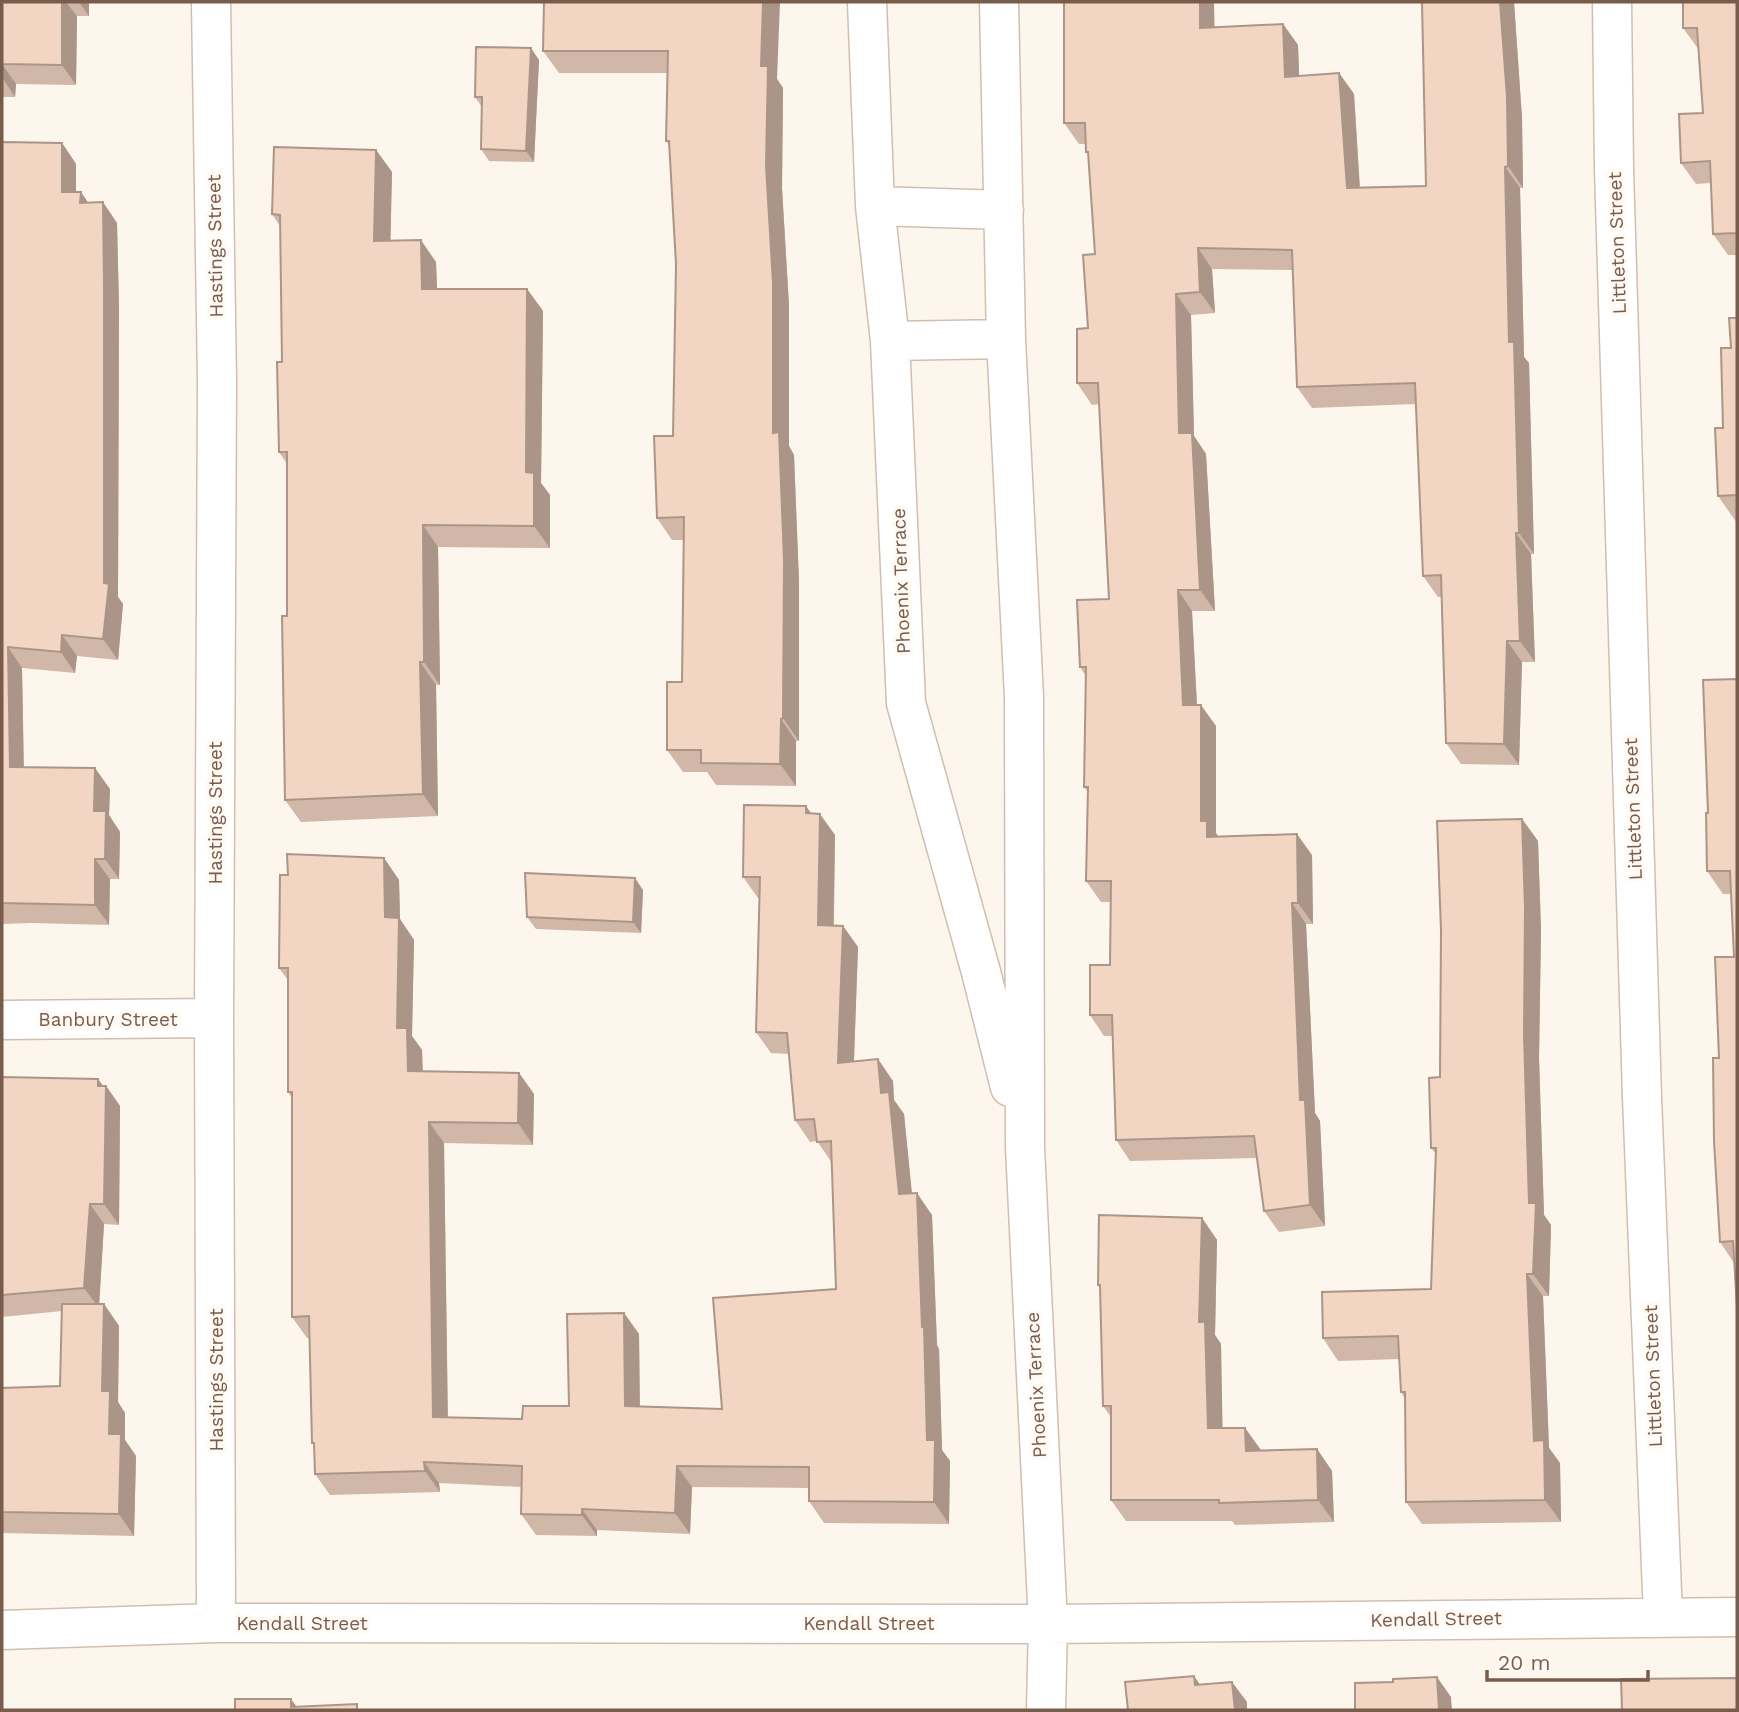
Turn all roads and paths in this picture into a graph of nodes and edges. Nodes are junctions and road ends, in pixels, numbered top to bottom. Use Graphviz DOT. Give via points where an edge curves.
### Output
graph roads {
  1 [pos="211,2"];
  2 [pos="867,2"];
  3 [pos="999,2"];
  4 [pos="1612,2"];
  5 [pos="875,206"];
  6 [pos="1004,209"];
  7 [pos="1006,339"];
  8 [pos="890,341"];
  9 [pos="214,1018"];
  10 [pos="2,1020"];
  11 [pos="1024,1147"];
  12 [pos="1737,1616"];
  13 [pos="1663,1617"];
  14 [pos="216,1623"];
  15 [pos="1048,1624"];
  16 [pos="2,1630"];
  17 [pos="1046,1710"];
  1 -- 9 [label="street, Hastings Street" via="217,381"];
  2 -- 5 [label="street, Phoenix Terrace"];
  3 -- 6 [label="street, Phoenix Terrace"];
  4 -- 13 [label="street, Littleton Street" via="1642,1083"];
  5 -- 6 [label="street"];
  5 -- 8 [label="street, Phoenix Terrace"];
  6 -- 7 [label="street, Phoenix Terrace"];
  7 -- 8 [label="street"];
  7 -- 11 [label="street, Phoenix Terrace" via="1024,697"];
  8 -- 11 [label="street, Phoenix Terrace" via="906,703"];
  9 -- 10 [label="street, Banbury Street"];
  9 -- 14 [label="street, Hastings Street"];
  11 -- 15 [label="street, Phoenix Terrace"];
  12 -- 13 [label="street, Kendall Street"];
  13 -- 15 [label="street, Kendall Street"];
  14 -- 15 [label="street, Kendall Street"];
  14 -- 16 [label="street, Kendall Street"];
  15 -- 17 [label="street, Phoenix Terrace"];
}
